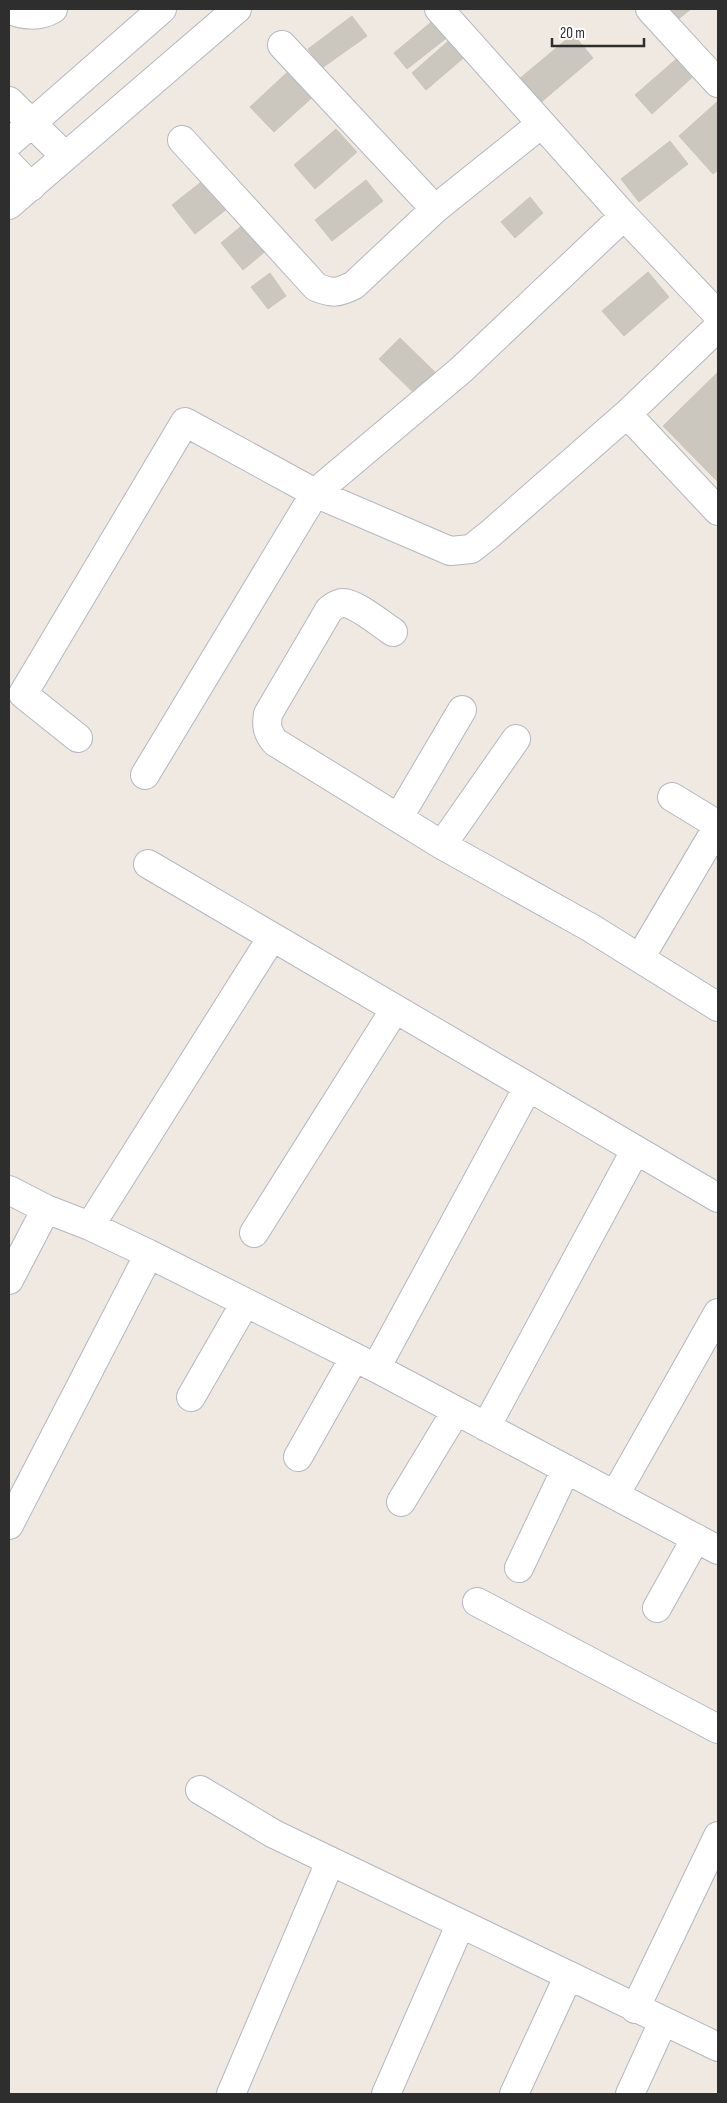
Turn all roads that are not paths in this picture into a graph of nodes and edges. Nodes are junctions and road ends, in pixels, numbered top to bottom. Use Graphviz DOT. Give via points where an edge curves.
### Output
graph roads {
  1 [pos="9,9"];
  2 [pos="53,9"];
  3 [pos="162,9"];
  4 [pos="237,9"];
  5 [pos="439,9"];
  6 [pos="650,9"];
  7 [pos="282,45"];
  8 [pos="718,83"];
  9 [pos="9,101"];
  10 [pos="32,123"];
  11 [pos="541,124"];
  12 [pos="182,140"];
  13 [pos="9,143"];
  14 [pos="65,156"];
  15 [pos="9,164"];
  16 [pos="31,187"];
  17 [pos="9,205"];
  18 [pos="436,209"];
  19 [pos="624,216"];
  20 [pos="718,315"];
  21 [pos="718,327"];
  22 [pos="627,414"];
  23 [pos="315,493"];
  24 [pos="718,511"];
  25 [pos="393,632"];
  26 [pos="462,710"];
  27 [pos="78,738"];
  28 [pos="516,739"];
  29 [pos="145,776"];
  30 [pos="672,797"];
  31 [pos="399,817"];
  32 [pos="716,835"];
  33 [pos="442,845"];
  34 [pos="148,864"];
  35 [pos="272,937"];
  36 [pos="640,958"];
  37 [pos="718,1007"];
  38 [pos="395,1009"];
  39 [pos="528,1087"];
  40 [pos="635,1150"];
  41 [pos="9,1190"];
  42 [pos="718,1198"];
  43 [pos="46,1209"];
  44 [pos="90,1226"];
  45 [pos="254,1233"];
  46 [pos="149,1254"];
  47 [pos="9,1280"];
  48 [pos="245,1303"];
  49 [pos="718,1313"];
  50 [pos="365,1363"];
  51 [pos="192,1398"];
  52 [pos="456,1411"];
  53 [pos="486,1426"];
  54 [pos="298,1457"];
  55 [pos="566,1469"];
  56 [pos="615,1495"];
  57 [pos="401,1502"];
  58 [pos="9,1525"];
  59 [pos="707,1544"];
  60 [pos="519,1568"];
  61 [pos="477,1602"];
  62 [pos="657,1608"];
  63 [pos="718,1728"];
  64 [pos="200,1790"];
  65 [pos="718,1836"];
  66 [pos="330,1862"];
  67 [pos="460,1924"];
  68 [pos="568,1977"];
  69 [pos="635,2009"];
  70 [pos="663,2022"];
  71 [pos="718,2047"];
  72 [pos="231,2094"];
  73 [pos="386,2094"];
  74 [pos="514,2094"];
  75 [pos="630,2094"];
  1 -- 2 [label="street" via="18,14 43,14"];
  3 -- 10 [label="street"];
  4 -- 14 [label="street"];
  5 -- 11 [label="street"];
  6 -- 8 [label="street"];
  7 -- 18 [label="street"];
  9 -- 10 [label="street"];
  10 -- 13 [label="street"];
  10 -- 14 [label="street"];
  11 -- 18 [label="street"];
  11 -- 19 [label="street"];
  12 -- 18 [label="street" via="316,287 330,293 354,285"];
  14 -- 16 [label="street"];
  15 -- 16 [label="street"];
  16 -- 17 [label="street"];
  19 -- 20 [label="street"];
  19 -- 23 [label="street" via="461,370"];
  21 -- 22 [label="street"];
  22 -- 23 [label="street" via="471,549 450,552"];
  22 -- 24 [label="street"];
  23 -- 27 [label="street" via="185,422 23,694"];
  23 -- 29 [label="street"];
  25 -- 31 [label="street" via="351,605 335,605 268,714 266,726 275,742"];
  26 -- 31 [label="street"];
  28 -- 33 [label="street"];
  30 -- 32 [label="street"];
  31 -- 33 [label="street"];
  32 -- 36 [label="street"];
  33 -- 36 [label="street"];
  34 -- 35 [label="street"];
  35 -- 38 [label="street"];
  35 -- 44 [label="street"];
  36 -- 37 [label="street"];
  38 -- 39 [label="street"];
  38 -- 45 [label="street"];
  39 -- 40 [label="street"];
  39 -- 50 [label="street"];
  40 -- 42 [label="street"];
  40 -- 53 [label="street"];
  41 -- 43 [label="street"];
  43 -- 44 [label="street"];
  43 -- 47 [label="street"];
  44 -- 46 [label="street"];
  46 -- 48 [label="street"];
  46 -- 58 [label="street"];
  48 -- 50 [label="street"];
  48 -- 51 [label="street"];
  49 -- 56 [label="street"];
  50 -- 52 [label="street"];
  50 -- 54 [label="street"];
  52 -- 53 [label="street"];
  52 -- 57 [label="street"];
  53 -- 55 [label="street"];
  55 -- 56 [label="street"];
  55 -- 60 [label="street"];
  56 -- 59 [label="street"];
  59 -- 62 [label="street"];
  61 -- 63 [label="street"];
  64 -- 66 [label="street" via="274,1834"];
  65 -- 69 [label="street"];
  66 -- 67 [label="street"];
  66 -- 72 [label="street"];
  67 -- 68 [label="street"];
  67 -- 73 [label="street"];
  68 -- 69 [label="street"];
  68 -- 74 [label="street"];
  69 -- 70 [label="street"];
  70 -- 71 [label="street"];
  70 -- 75 [label="street"];
}
